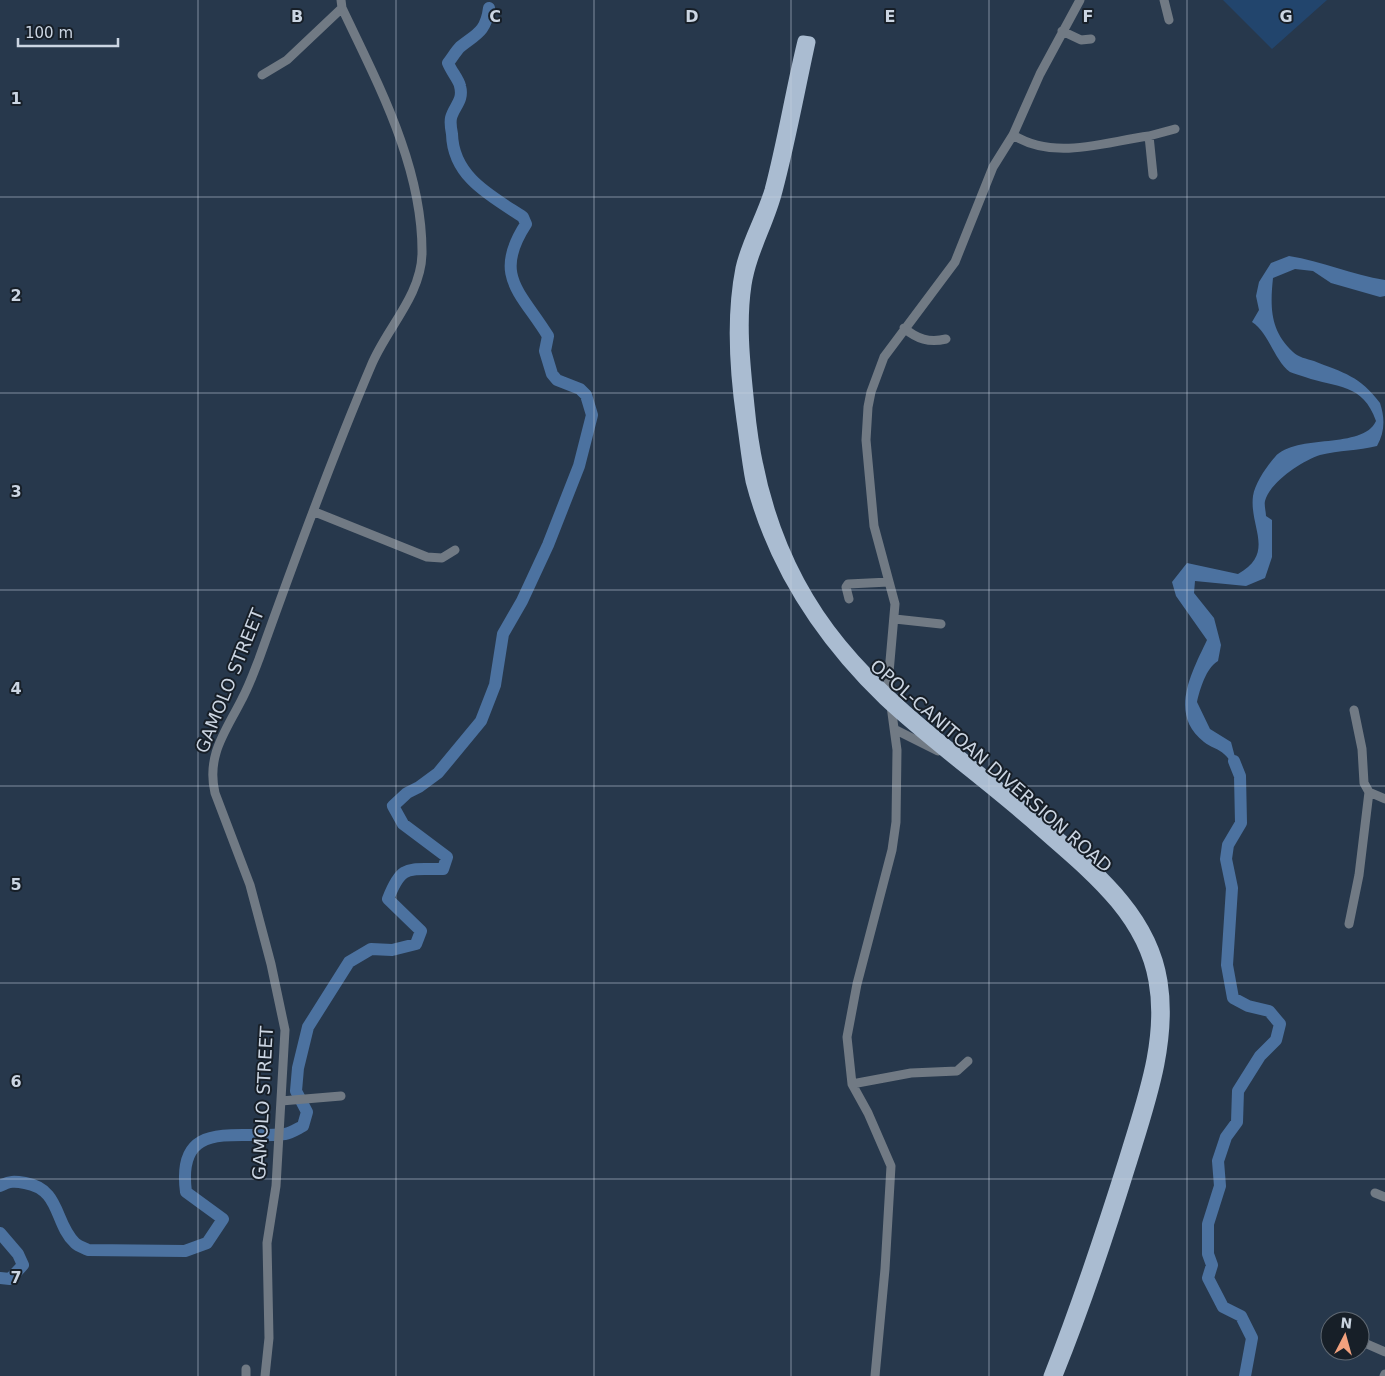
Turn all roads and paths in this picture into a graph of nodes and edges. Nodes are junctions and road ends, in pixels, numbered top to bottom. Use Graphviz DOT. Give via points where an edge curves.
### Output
graph roads {
  1 [pos="1080,0"];
  2 [pos="1164,0"];
  3 [pos="341,4"];
  4 [pos="1169,20"];
  5 [pos="1062,31"];
  6 [pos="1091,39"];
  7 [pos="807,41"];
  8 [pos="262,75"];
  9 [pos="1175,129"];
  10 [pos="1013,135"];
  11 [pos="1149,136"];
  12 [pos="1153,174"];
  13 [pos="904,328"];
  14 [pos="946,339"];
  15 [pos="314,512"];
  16 [pos="456,550"];
  17 [pos="889,582"];
  18 [pos="849,599"];
  19 [pos="895,618"];
  20 [pos="941,624"];
  21 [pos="881,687"];
  22 [pos="1354,710"];
  23 [pos="896,730"];
  24 [pos="943,750"];
  25 [pos="1369,792"];
  26 [pos="1385,799"];
  27 [pos="1349,924"];
  28 [pos="968,1061"];
  29 [pos="852,1084"];
  30 [pos="341,1096"];
  31 [pos="281,1105"];
  32 [pos="1375,1193"];
  33 [pos="1385,1197"];
  34 [pos="1370,1345"];
  35 [pos="1385,1352"];
  36 [pos="265,1376"];
  37 [pos="875,1376"];
  38 [pos="1049,1376"];
  39 [pos="1057,1376"];
  1 -- 5 [label="street"];
  2 -- 4 [label="street"];
  3 -- 8 [label="street" via="292,56"];
  3 -- 15 [label="street, GAMOLO STREET" via="379,86 410,170 418,206 422,254 415,285 372,363"];
  5 -- 6 [label="street" via="1075,38"];
  5 -- 10 [label="street"];
  7 -- 21 [label="main road, OPOL-CANITOAN DIVERSION ROAD" via="777,193 747,279 744,327 754,451 768,509 790,564 841,644"];
  9 -- 11 [label="street"];
  10 -- 11 [label="street" via="1049,149"];
  10 -- 13 [label="street" via="987,180 951,270"];
  11 -- 12 [label="street"];
  13 -- 14 [label="street" via="914,337"];
  13 -- 17 [label="street" via="884,356 871,392 866,423 874,526"];
  15 -- 16 [label="street" via="427,557 442,558"];
  15 -- 31 [label="street, GAMOLO STREET" via="244,696 218,744 212,778 250,885 280,998 286,1030"];
  17 -- 18 [label="street" via="848,584"];
  17 -- 19 [label="street"];
  19 -- 20 [label="street"];
  19 -- 21 [label="street"];
  21 -- 23 [label="street"];
  21 -- 24 [label="main road, OPOL-CANITOAN DIVERSION ROAD"];
  22 -- 25 [label="street" via="1362,749 1363,778"];
  23 -- 24 [label="street"];
  23 -- 29 [label="street" via="895,836 850,1014 847,1037"];
  24 -- 38 [label="main road, OPOL-CANITOAN DIVERSION ROAD" via="1016,810 1114,900 1135,930 1154,980 1156,1031 1142,1097 1089,1274"];
  24 -- 39 [label="main road, OPOL-CANITOAN DIVERSION ROAD" via="1014,798 1121,895 1142,926 1162,979 1164,1032 1150,1099 1096,1276"];
  25 -- 26 [label="street"];
  25 -- 27 [label="street" via="1359,875"];
  28 -- 29 [label="street" via="958,1070 911,1073"];
  29 -- 37 [label="street" via="891,1166"];
  30 -- 31 [label="street"];
  31 -- 36 [label="street, GAMOLO STREET" via="276,1186 267,1243 269,1338"];
  32 -- 33 [label="street"];
  34 -- 35 [label="street"];
}
